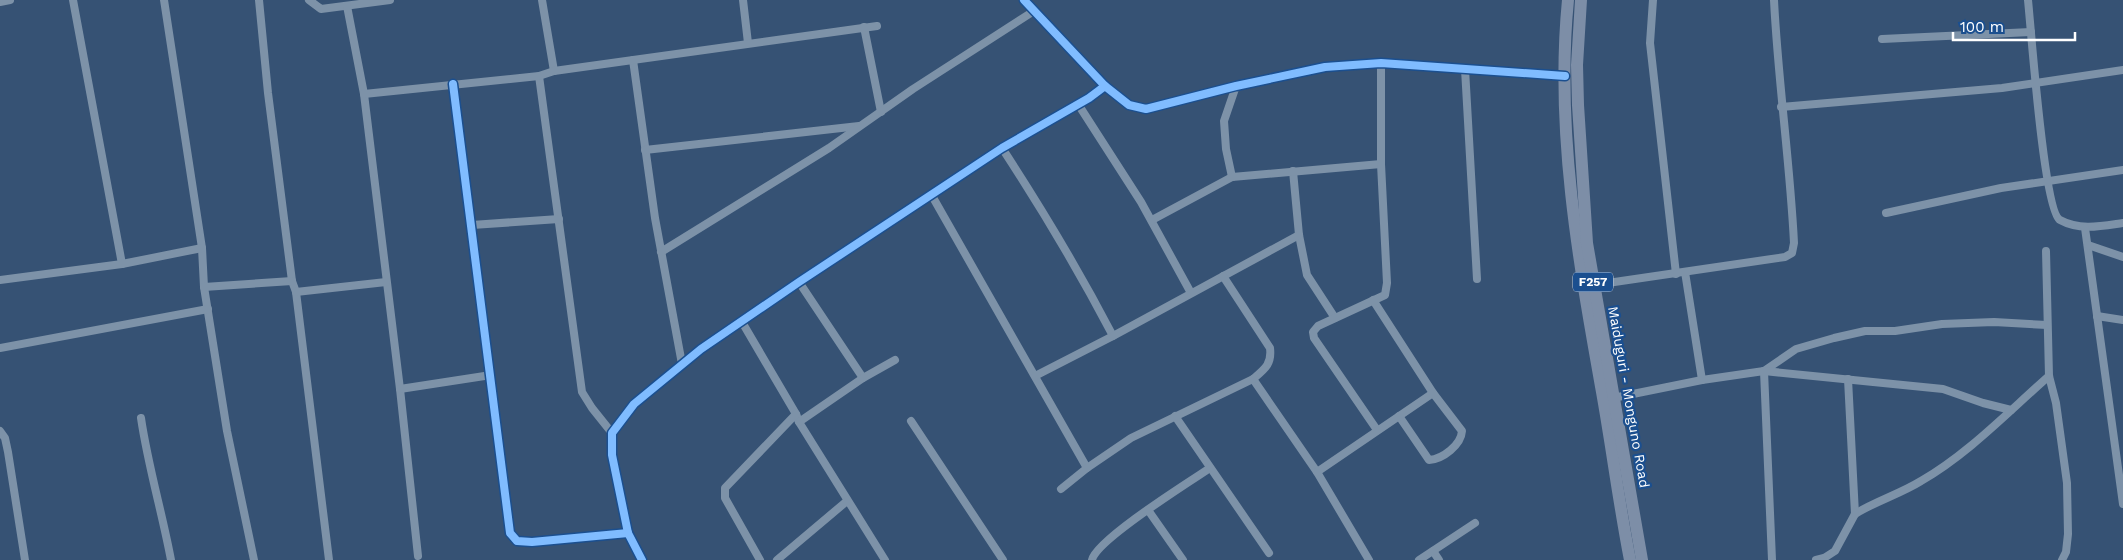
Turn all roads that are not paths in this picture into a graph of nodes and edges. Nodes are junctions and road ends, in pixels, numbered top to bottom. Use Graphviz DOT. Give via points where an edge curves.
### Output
graph roads {
  1 [pos="10,0"];
  2 [pos="73,0"];
  3 [pos="164,0"];
  4 [pos="259,0"];
  5 [pos="309,0"];
  6 [pos="390,0"];
  7 [pos="542,0"];
  8 [pos="743,0"];
  9 [pos="1024,0"];
  10 [pos="1568,0"];
  11 [pos="1581,0"];
  12 [pos="1653,0"];
  13 [pos="1774,0"];
  14 [pos="2028,0"];
  15 [pos="0,2"];
  16 [pos="347,6"];
  17 [pos="1034,11"];
  18 [pos="877,26"];
  19 [pos="864,27"];
  20 [pos="2031,32"];
  21 [pos="1882,39"];
  22 [pos="748,43"];
  23 [pos="633,60"];
  24 [pos="1381,63"];
  25 [pos="1464,69"];
  26 [pos="2123,70"];
  27 [pos="554,71"];
  28 [pos="539,76"];
  29 [pos="1565,76"];
  30 [pos="2035,83"];
  31 [pos="453,84"];
  32 [pos="1105,86"];
  33 [pos="1236,86"];
  34 [pos="364,94"];
  35 [pos="1078,104"];
  36 [pos="1781,107"];
  37 [pos="880,112"];
  38 [pos="860,126"];
  39 [pos="1002,148"];
  40 [pos="645,150"];
  41 [pos="1381,164"];
  42 [pos="2123,170"];
  43 [pos="1293,171"];
  44 [pos="1232,177"];
  45 [pos="2047,180"];
  46 [pos="931,194"];
  47 [pos="1886,213"];
  48 [pos="559,219"];
  49 [pos="1152,220"];
  50 [pos="2123,222"];
  51 [pos="472,225"];
  52 [pos="2085,228"];
  53 [pos="1299,235"];
  54 [pos="2088,246"];
  55 [pos="202,248"];
  56 [pos="2046,251"];
  57 [pos="661,252"];
  58 [pos="2123,257"];
  59 [pos="122,264"];
  60 [pos="1680,273"];
  61 [pos="1223,276"];
  62 [pos="1477,279"];
  63 [pos="0,280"];
  64 [pos="292,282"];
  65 [pos="386,282"];
  66 [pos="799,282"];
  67 [pos="1594,285"];
  68 [pos="204,287"];
  69 [pos="296,292"];
  70 [pos="1191,293"];
  71 [pos="1373,300"];
  72 [pos="208,309"];
  73 [pos="2097,316"];
  74 [pos="1335,318"];
  75 [pos="2123,320"];
  76 [pos="742,322"];
  77 [pos="2047,325"];
  78 [pos="1113,336"];
  79 [pos="0,348"];
  80 [pos="895,360"];
  81 [pos="682,364"];
  82 [pos="1764,371"];
  83 [pos="491,375"];
  84 [pos="1035,376"];
  85 [pos="2049,376"];
  86 [pos="863,378"];
  87 [pos="1253,379"];
  88 [pos="1848,379"];
  89 [pos="1702,380"];
  90 [pos="400,389"];
  91 [pos="1433,393"];
  92 [pos="1613,398"];
  93 [pos="2011,410"];
  94 [pos="1175,416"];
  95 [pos="1399,416"];
  96 [pos="141,418"];
  97 [pos="797,418"];
  98 [pos="911,421"];
  99 [pos="1377,430"];
  100 [pos="0,431"];
  101 [pos="612,434"];
  102 [pos="1088,468"];
  103 [pos="1210,468"];
  104 [pos="1317,472"];
  105 [pos="1061,489"];
  106 [pos="847,501"];
  107 [pos="2123,504"];
  108 [pos="1148,510"];
  109 [pos="1855,514"];
  110 [pos="1474,523"];
  111 [pos="628,533"];
  112 [pos="1434,551"];
  113 [pos="1269,553"];
  114 [pos="418,556"];
  115 [pos="25,560"];
  116 [pos="171,560"];
  117 [pos="254,560"];
  118 [pos="329,560"];
  119 [pos="642,560"];
  120 [pos="760,560"];
  121 [pos="777,560"];
  122 [pos="885,560"];
  123 [pos="1003,560"];
  124 [pos="1092,560"];
  125 [pos="1183,560"];
  126 [pos="1368,560"];
  127 [pos="1419,560"];
  128 [pos="1439,560"];
  129 [pos="1630,560"];
  130 [pos="1642,560"];
  131 [pos="1772,560"];
  132 [pos="1816,560"];
  133 [pos="2062,560"];
  1 -- 15 [label="street"];
  2 -- 59 [label="street"];
  3 -- 55 [label="street"];
  4 -- 64 [label="street"];
  5 -- 16 [label="street" via="321,9"];
  6 -- 16 [label="street"];
  7 -- 27 [label="street"];
  8 -- 22 [label="street"];
  9 -- 17 [label="street"];
  10 -- 29 [label="main road, Maiduguri - Monguno Road / F257"];
  11 -- 67 [label="main road, Maiduguri - Monguno Road / F257" via="1577,65 1580,144 1587,243"];
  12 -- 60 [label="street" via="1650,44"];
  13 -- 36 [label="street"];
  14 -- 20 [label="street"];
  16 -- 34 [label="street"];
  17 -- 32 [label="street"];
  17 -- 37 [label="street"];
  18 -- 19 [label="street"];
  19 -- 22 [label="street"];
  19 -- 37 [label="street"];
  20 -- 21 [label="street"];
  20 -- 30 [label="street"];
  22 -- 23 [label="street"];
  23 -- 27 [label="street"];
  23 -- 40 [label="street"];
  24 -- 25 [label="street"];
  24 -- 33 [label="street" via="1325,66"];
  24 -- 41 [label="street"];
  25 -- 29 [label="street"];
  25 -- 62 [label="street"];
  26 -- 30 [label="street"];
  27 -- 28 [label="street"];
  28 -- 31 [label="street"];
  28 -- 48 [label="street"];
  29 -- 129 [label="main road, Maiduguri - Monguno Road / F257" via="1571,195 1583,290"];
  30 -- 36 [label="street"];
  30 -- 45 [label="street"];
  31 -- 34 [label="street"];
  31 -- 51 [label="street"];
  32 -- 33 [label="street" via="1129,105 1146,109"];
  32 -- 35 [label="street"];
  33 -- 44 [label="street" via="1224,121"];
  34 -- 65 [label="street"];
  35 -- 39 [label="street"];
  35 -- 49 [label="street"];
  36 -- 60 [label="street" via="1791,176 1792,253 1785,257"];
  37 -- 38 [label="street"];
  38 -- 40 [label="street"];
  38 -- 57 [label="street"];
  39 -- 46 [label="street"];
  39 -- 78 [label="street" via="1070,255"];
  40 -- 57 [label="street"];
  41 -- 43 [label="street"];
  41 -- 71 [label="street" via="1387,283 1385,295"];
  42 -- 45 [label="street"];
  43 -- 44 [label="street"];
  43 -- 53 [label="street"];
  44 -- 49 [label="street"];
  45 -- 47 [label="street"];
  45 -- 52 [label="street" via="2055,216"];
  46 -- 66 [label="street"];
  46 -- 84 [label="street"];
  48 -- 51 [label="street"];
  48 -- 101 [label="street" via="582,392"];
  49 -- 70 [label="street"];
  50 -- 52 [label="street"];
  51 -- 83 [label="street"];
  52 -- 54 [label="street"];
  53 -- 61 [label="street"];
  53 -- 74 [label="street" via="1307,275"];
  54 -- 58 [label="street"];
  54 -- 73 [label="street"];
  55 -- 59 [label="street"];
  55 -- 68 [label="street"];
  56 -- 77 [label="street"];
  57 -- 81 [label="street"];
  59 -- 63 [label="street"];
  60 -- 67 [label="street"];
  60 -- 89 [label="street"];
  61 -- 70 [label="street"];
  61 -- 87 [label="street" via="1270,348 1272,358 1268,368"];
  64 -- 68 [label="street"];
  64 -- 69 [label="street"];
  65 -- 69 [label="street"];
  65 -- 90 [label="street"];
  66 -- 76 [label="street"];
  66 -- 86 [label="street"];
  67 -- 92 [label="main road, Maiduguri - Monguno Road / F257"];
  68 -- 72 [label="street"];
  69 -- 118 [label="street"];
  70 -- 78 [label="street"];
  71 -- 74 [label="street"];
  71 -- 91 [label="street"];
  72 -- 79 [label="street"];
  72 -- 117 [label="street" via="227,431"];
  73 -- 75 [label="street"];
  73 -- 107 [label="street"];
  74 -- 99 [label="street" via="1318,326 1314,338"];
  76 -- 81 [label="street"];
  76 -- 97 [label="street"];
  77 -- 82 [label="street" via="1994,322 1865,331 1796,350"];
  77 -- 85 [label="street"];
  78 -- 84 [label="street"];
  80 -- 86 [label="street"];
  81 -- 101 [label="street" via="634,404"];
  82 -- 88 [label="street"];
  82 -- 89 [label="street"];
  82 -- 131 [label="street"];
  83 -- 90 [label="street"];
  83 -- 111 [label="street" via="510,533 516,541"];
  84 -- 102 [label="street"];
  85 -- 93 [label="street"];
  85 -- 133 [label="street" via="2067,484 2068,534"];
  86 -- 97 [label="street"];
  87 -- 94 [label="street"];
  87 -- 104 [label="street"];
  88 -- 93 [label="street" via="1943,389"];
  88 -- 109 [label="street"];
  89 -- 92 [label="street"];
  90 -- 114 [label="street"];
  91 -- 95 [label="street"];
  91 -- 95 [label="street" via="1462,431 1455,446 1436,460 1429,460"];
  92 -- 130 [label="main road, Maiduguri - Monguno Road / F257"];
  93 -- 109 [label="street" via="1963,452 1920,482"];
  94 -- 102 [label="street" via="1131,438"];
  94 -- 103 [label="street"];
  95 -- 99 [label="street"];
  96 -- 116 [label="street" via="146,457"];
  97 -- 106 [label="street"];
  97 -- 120 [label="street" via="725,488 725,498"];
  98 -- 123 [label="street"];
  99 -- 104 [label="street"];
  100 -- 115 [label="street" via="8,452"];
  101 -- 111 [label="street" via="612,455"];
  102 -- 105 [label="street"];
  103 -- 108 [label="street"];
  103 -- 113 [label="street"];
  104 -- 126 [label="street"];
  106 -- 121 [label="street"];
  106 -- 122 [label="street"];
  108 -- 124 [label="street" via="1102,546"];
  108 -- 125 [label="street"];
  109 -- 132 [label="street" via="1835,551"];
  110 -- 112 [label="street"];
  111 -- 119 [label="street"];
  112 -- 127 [label="street"];
  112 -- 128 [label="street"];
}
